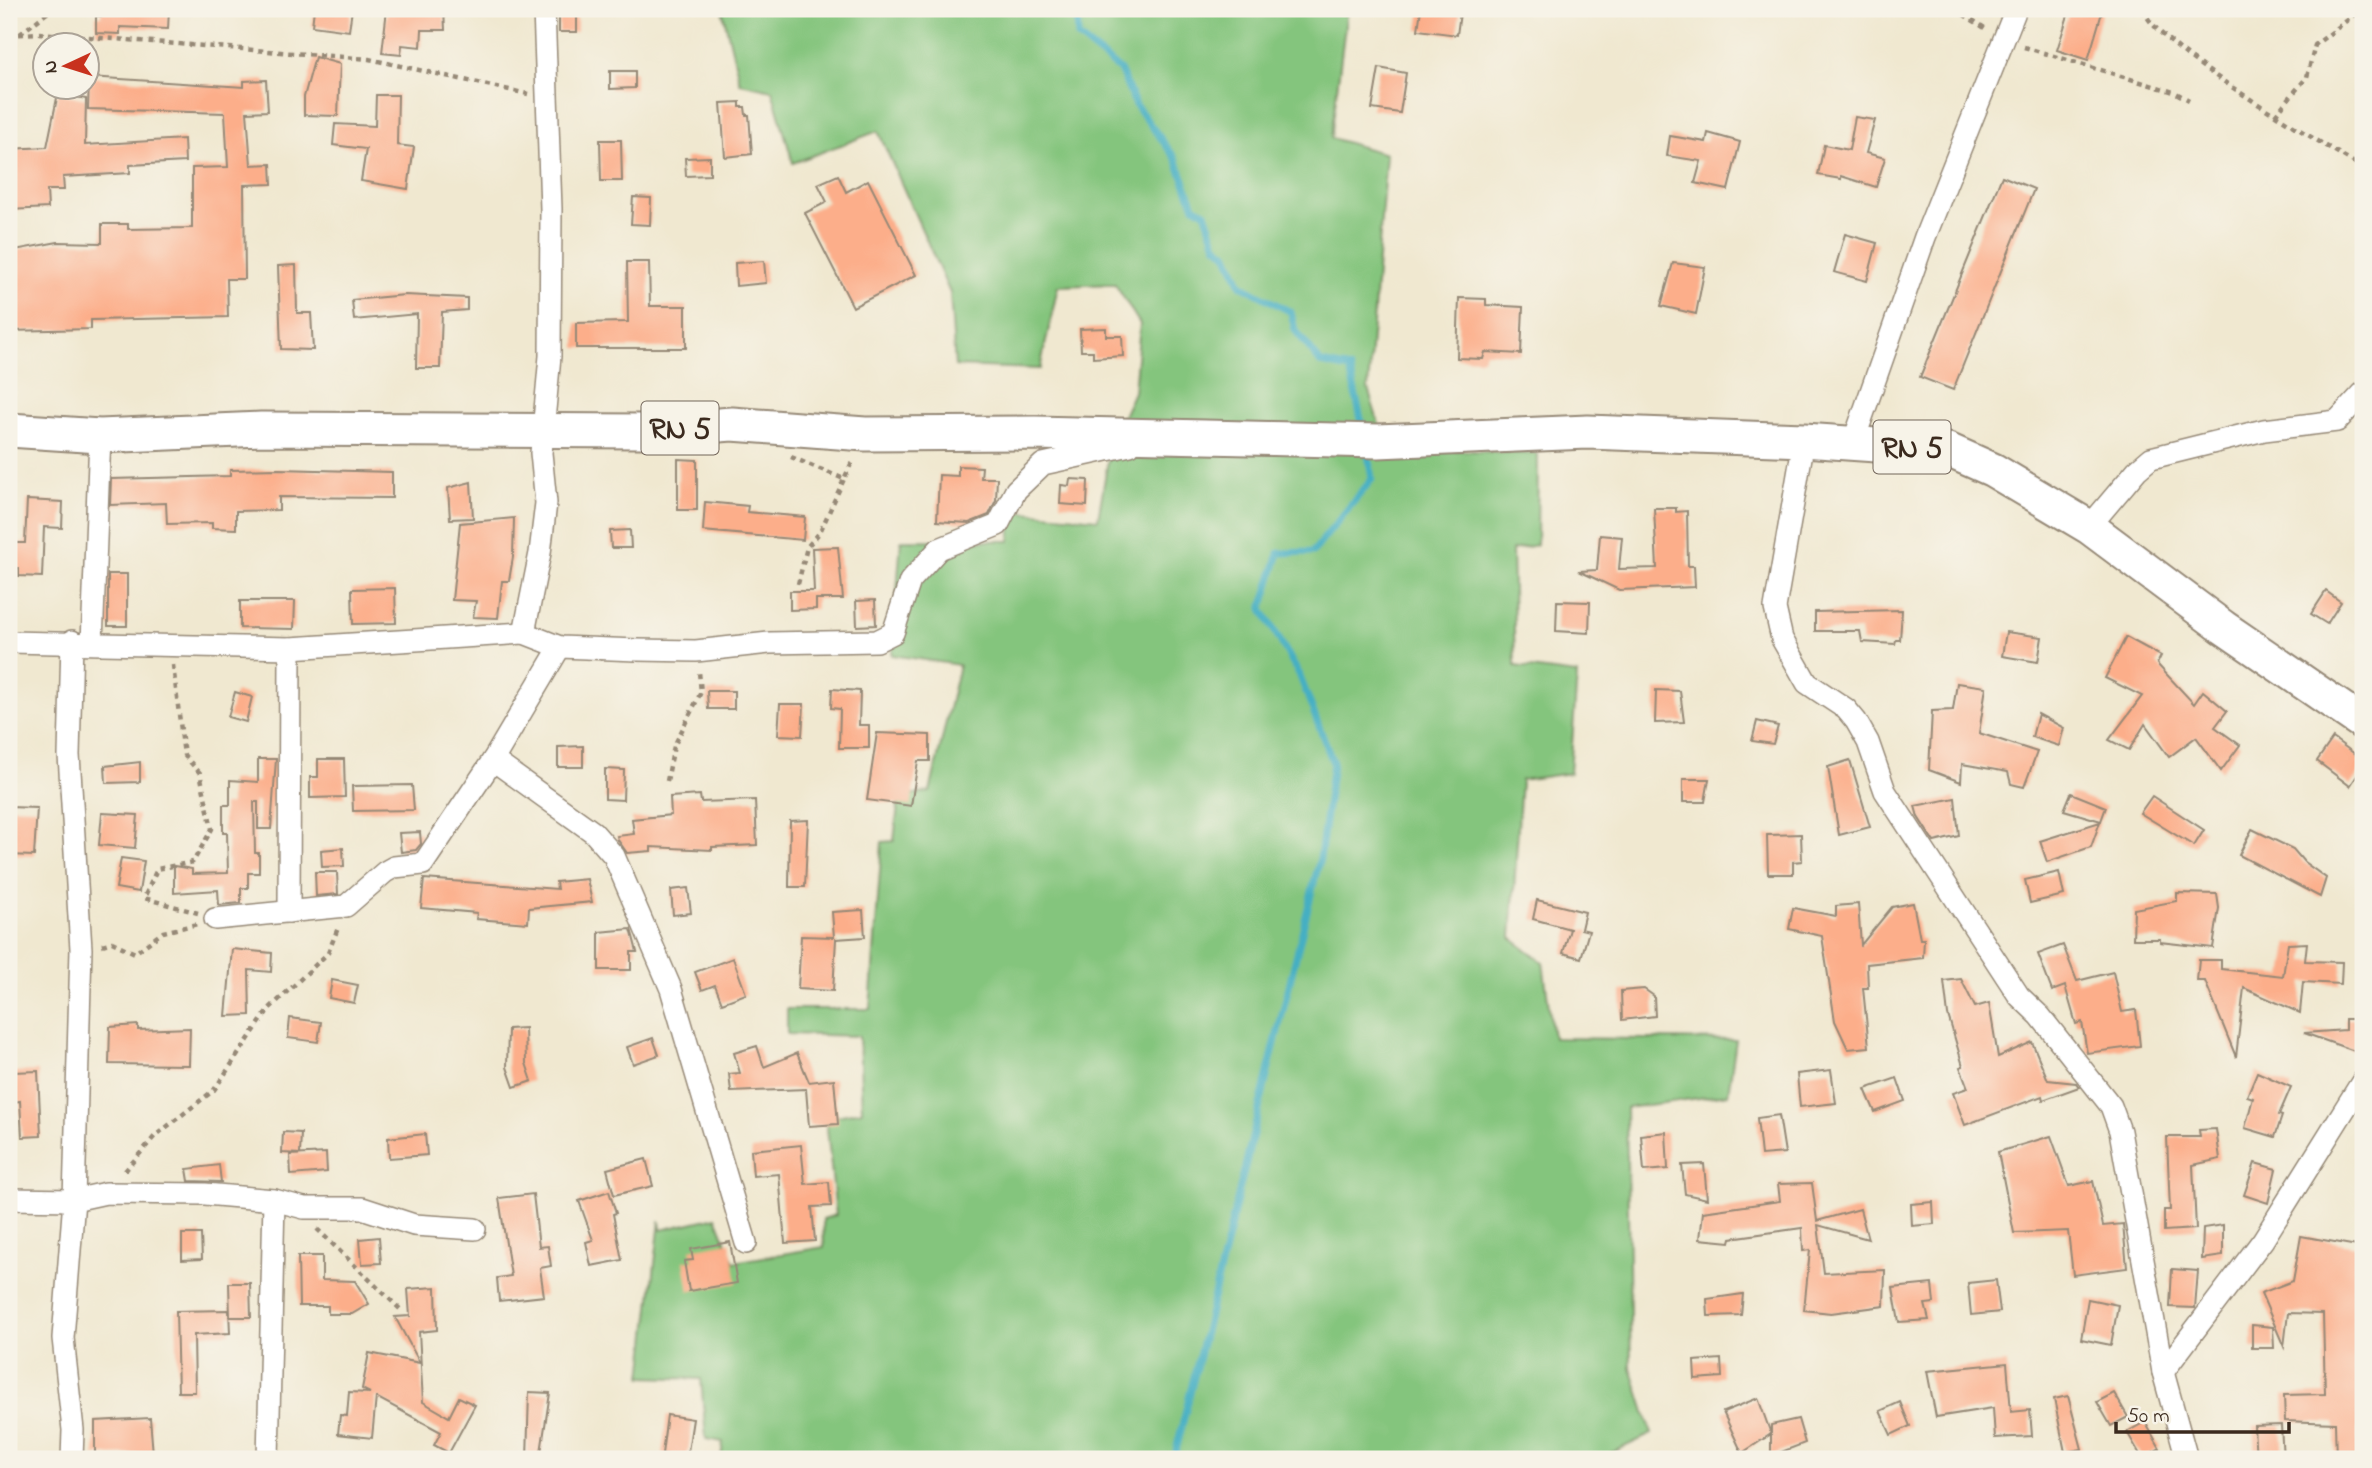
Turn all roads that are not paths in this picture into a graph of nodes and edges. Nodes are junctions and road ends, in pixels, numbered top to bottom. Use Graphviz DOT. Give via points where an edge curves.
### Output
graph roads {
  1 [pos="544,9"];
  2 [pos="2016,9"];
  3 [pos="2363,393"];
  4 [pos="9,429"];
  5 [pos="544,431"];
  6 [pos="100,436"];
  7 [pos="1161,438"];
  8 [pos="1804,440"];
  9 [pos="1853,443"];
  10 [pos="2090,527"];
  11 [pos="524,633"];
  12 [pos="9,642"];
  13 [pos="82,642"];
  14 [pos="560,646"];
  15 [pos="290,649"];
  16 [pos="2363,723"];
  17 [pos="493,760"];
  18 [pos="289,912"];
  19 [pos="215,919"];
  20 [pos="2363,1080"];
  21 [pos="9,1199"];
  22 [pos="74,1200"];
  23 [pos="282,1202"];
  24 [pos="475,1229"];
  25 [pos="746,1243"];
  26 [pos="2164,1372"];
  27 [pos="72,1459"];
  28 [pos="268,1459"];
  29 [pos="2188,1459"];
  1 -- 5 [label="street" via="551,209 550,356"];
  2 -- 9 [label="street" via="1925,237"];
  3 -- 10 [label="street" via="2337,421 2264,430 2151,458"];
  4 -- 6 [label="main road, RN 5"];
  5 -- 6 [label="main road, RN 5" via="261,429"];
  5 -- 7 [label="main road, RN 5" via="644,431 732,424 864,434"];
  5 -- 11 [label="street" via="541,453 546,503"];
  6 -- 13 [label="street"];
  7 -- 8 [label="main road, RN 5" via="1365,440 1588,432"];
  7 -- 14 [label="street" via="1043,464 1016,491 999,525 939,549 913,577 897,626 888,638 696,651"];
  8 -- 9 [label="main road, RN 5"];
  8 -- 26 [label="street" via="1775,607 1782,639 1807,683 1856,721 1885,791 2019,996 2111,1105 2120,1131"];
  9 -- 10 [label="main road, RN 5" via="1948,450 1993,470"];
  10 -- 16 [label="main road, RN 5" via="2223,627"];
  11 -- 14 [label="street"];
  11 -- 15 [label="street"];
  12 -- 13 [label="street"];
  13 -- 15 [label="street"];
  13 -- 22 [label="street" via="69,755 81,949"];
  14 -- 17 [label="street"];
  15 -- 18 [label="street"];
  17 -- 18 [label="street" via="423,864 394,867 346,906"];
  17 -- 25 [label="street" via="593,832 614,856 671,989"];
  18 -- 19 [label="street"];
  20 -- 26 [label="street" via="2263,1240"];
  21 -- 22 [label="street"];
  22 -- 23 [label="street" via="106,1193 188,1193"];
  22 -- 27 [label="street" via="63,1338"];
  23 -- 24 [label="street" via="304,1208 362,1208 414,1225"];
  23 -- 28 [label="street"];
  26 -- 29 [label="street"];
}
